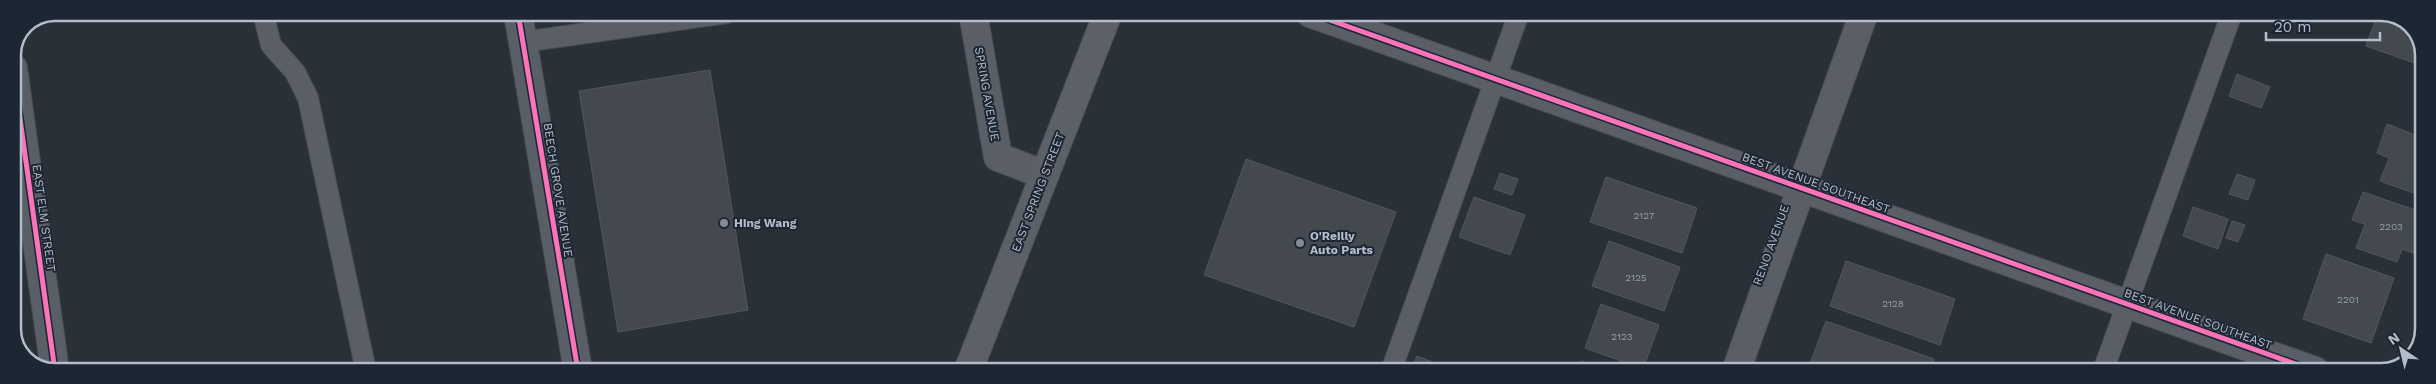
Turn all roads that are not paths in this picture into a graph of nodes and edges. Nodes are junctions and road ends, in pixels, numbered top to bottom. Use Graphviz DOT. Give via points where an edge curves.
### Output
graph roads {
  1 [pos="265,21"];
  2 [pos="519,21"];
  3 [pos="669,21"];
  4 [pos="974,21"];
  5 [pos="1105,21"];
  6 [pos="1334,22"];
  7 [pos="1516,22"];
  8 [pos="1861,22"];
  9 [pos="2229,22"];
  10 [pos="523,42"];
  11 [pos="1495,79"];
  12 [pos="21,131"];
  13 [pos="1045,175"];
  14 [pos="1802,188"];
  15 [pos="2126,304"];
  16 [pos="54,362"];
  17 [pos="364,362"];
  18 [pos="577,362"];
  19 [pos="971,362"];
  20 [pos="1393,363"];
  21 [pos="1739,363"];
  22 [pos="2106,363"];
  23 [pos="2290,363"];
  1 -- 17 [label="lane" via="271,45 294,72 308,98"];
  2 -- 10 [label="street, BEECH GROVE AVENUE"];
  3 -- 10 [label="lane"];
  4 -- 13 [label="street, SPRING AVENUE" via="998,157"];
  5 -- 13 [label="main road, EAST SPRING STREET"];
  6 -- 11 [label="street, BEST AVENUE SOUTHEAST"];
  7 -- 11 [label="lane"];
  8 -- 14 [label="street, RENO AVENUE"];
  9 -- 15 [label="lane"];
  10 -- 18 [label="street, BEECH GROVE AVENUE"];
  11 -- 14 [label="street, BEST AVENUE SOUTHEAST"];
  11 -- 20 [label="lane"];
  12 -- 16 [label="street, EAST ELM STREET"];
  13 -- 19 [label="main road, EAST SPRING STREET"];
  14 -- 15 [label="street, BEST AVENUE SOUTHEAST"];
  14 -- 21 [label="street, RENO AVENUE"];
  15 -- 22 [label="lane"];
  15 -- 23 [label="street, BEST AVENUE SOUTHEAST"];
}
